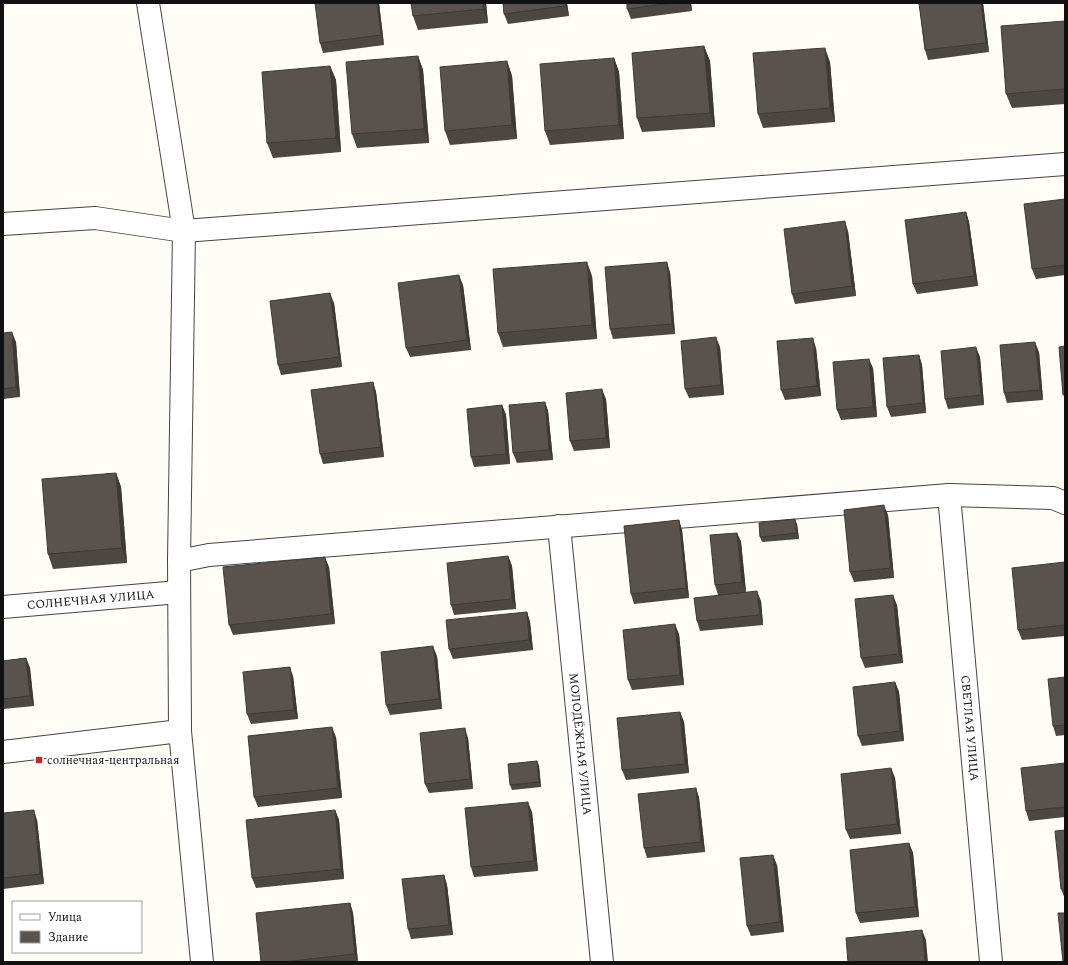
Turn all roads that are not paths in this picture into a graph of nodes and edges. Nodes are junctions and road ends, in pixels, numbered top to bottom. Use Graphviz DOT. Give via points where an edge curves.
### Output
graph roads {
  1 [pos="148,3"];
  2 [pos="1065,164"];
  3 [pos="3,224"];
  4 [pos="184,231"];
  5 [pos="949,495"];
  6 [pos="1065,503"];
  7 [pos="559,526"];
  8 [pos="179,561"];
  9 [pos="179,592"];
  10 [pos="3,607"];
  11 [pos="180,731"];
  12 [pos="3,752"];
  13 [pos="202,962"];
  14 [pos="602,962"];
  15 [pos="991,962"];
  1 -- 4 [label="street"];
  2 -- 4 [label="street"];
  3 -- 4 [label="street" via="95,218"];
  4 -- 8 [label="street"];
  5 -- 6 [label="street" via="1053,498"];
  5 -- 7 [label="street"];
  5 -- 15 [label="street, СВЕТЛАЯ УЛИЦА"];
  7 -- 8 [label="street" via="209,556"];
  7 -- 14 [label="street, МОЛОДЁЖНАЯ УЛИЦА"];
  8 -- 9 [label="street"];
  9 -- 10 [label="street, СОЛНЕЧНАЯ УЛИЦА"];
  9 -- 11 [label="street"];
  11 -- 12 [label="street"];
  11 -- 13 [label="street"];
}
